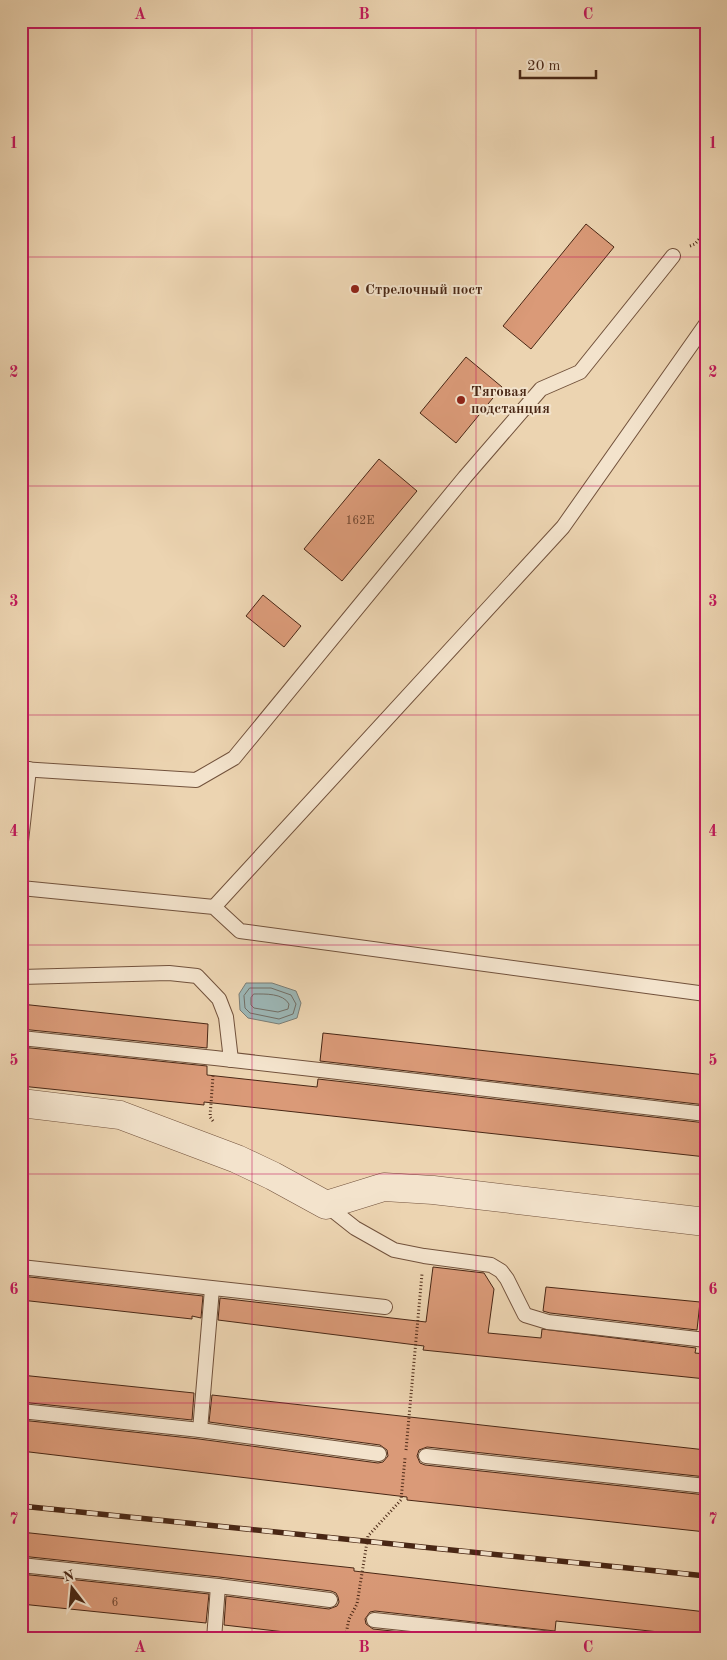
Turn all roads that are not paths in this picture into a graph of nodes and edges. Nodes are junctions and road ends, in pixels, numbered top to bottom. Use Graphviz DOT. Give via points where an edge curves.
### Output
graph roads {
  1 [pos="673,256"];
  2 [pos="706,324"];
  3 [pos="25,769"];
  4 [pos="21,841"];
  5 [pos="21,888"];
  6 [pos="214,907"];
  7 [pos="21,977"];
  8 [pos="706,994"];
  9 [pos="21,1038"];
  10 [pos="231,1060"];
  11 [pos="21,1103"];
  12 [pos="706,1114"];
  13 [pos="326,1205"];
  14 [pos="706,1222"];
  15 [pos="21,1267"];
  16 [pos="212,1289"];
  17 [pos="385,1307"];
  18 [pos="706,1340"];
  19 [pos="21,1411"];
  20 [pos="200,1430"];
  21 [pos="380,1454"];
  22 [pos="426,1456"];
  23 [pos="706,1486"];
  24 [pos="21,1565"];
  25 [pos="218,1586"];
  26 [pos="330,1600"];
  27 [pos="374,1620"];
  28 [pos="214,1639"];
  29 [pos="553,1639"];
  1 -- 3 [label="lane" via="580,372 540,389 234,758 196,780"];
  2 -- 6 [label="lane" via="563,527"];
  3 -- 4 [label="lane"];
  5 -- 6 [label="lane"];
  6 -- 8 [label="lane" via="240,931"];
  7 -- 10 [label="lane" via="169,973 197,976 219,999 226,1017"];
  9 -- 10 [label="lane"];
  10 -- 12 [label="lane"];
  11 -- 13 [label="street" via="120,1115 237,1158"];
  13 -- 14 [label="street" via="384,1187"];
  13 -- 18 [label="lane" via="355,1228 394,1250 491,1265 507,1279 525,1315 548,1322"];
  15 -- 16 [label="lane"];
  16 -- 17 [label="lane"];
  16 -- 20 [label="lane"];
  19 -- 20 [label="lane"];
  20 -- 21 [label="lane"];
  22 -- 23 [label="lane"];
  24 -- 25 [label="lane"];
  25 -- 26 [label="lane"];
  25 -- 28 [label="lane"];
  27 -- 29 [label="lane"];
}
